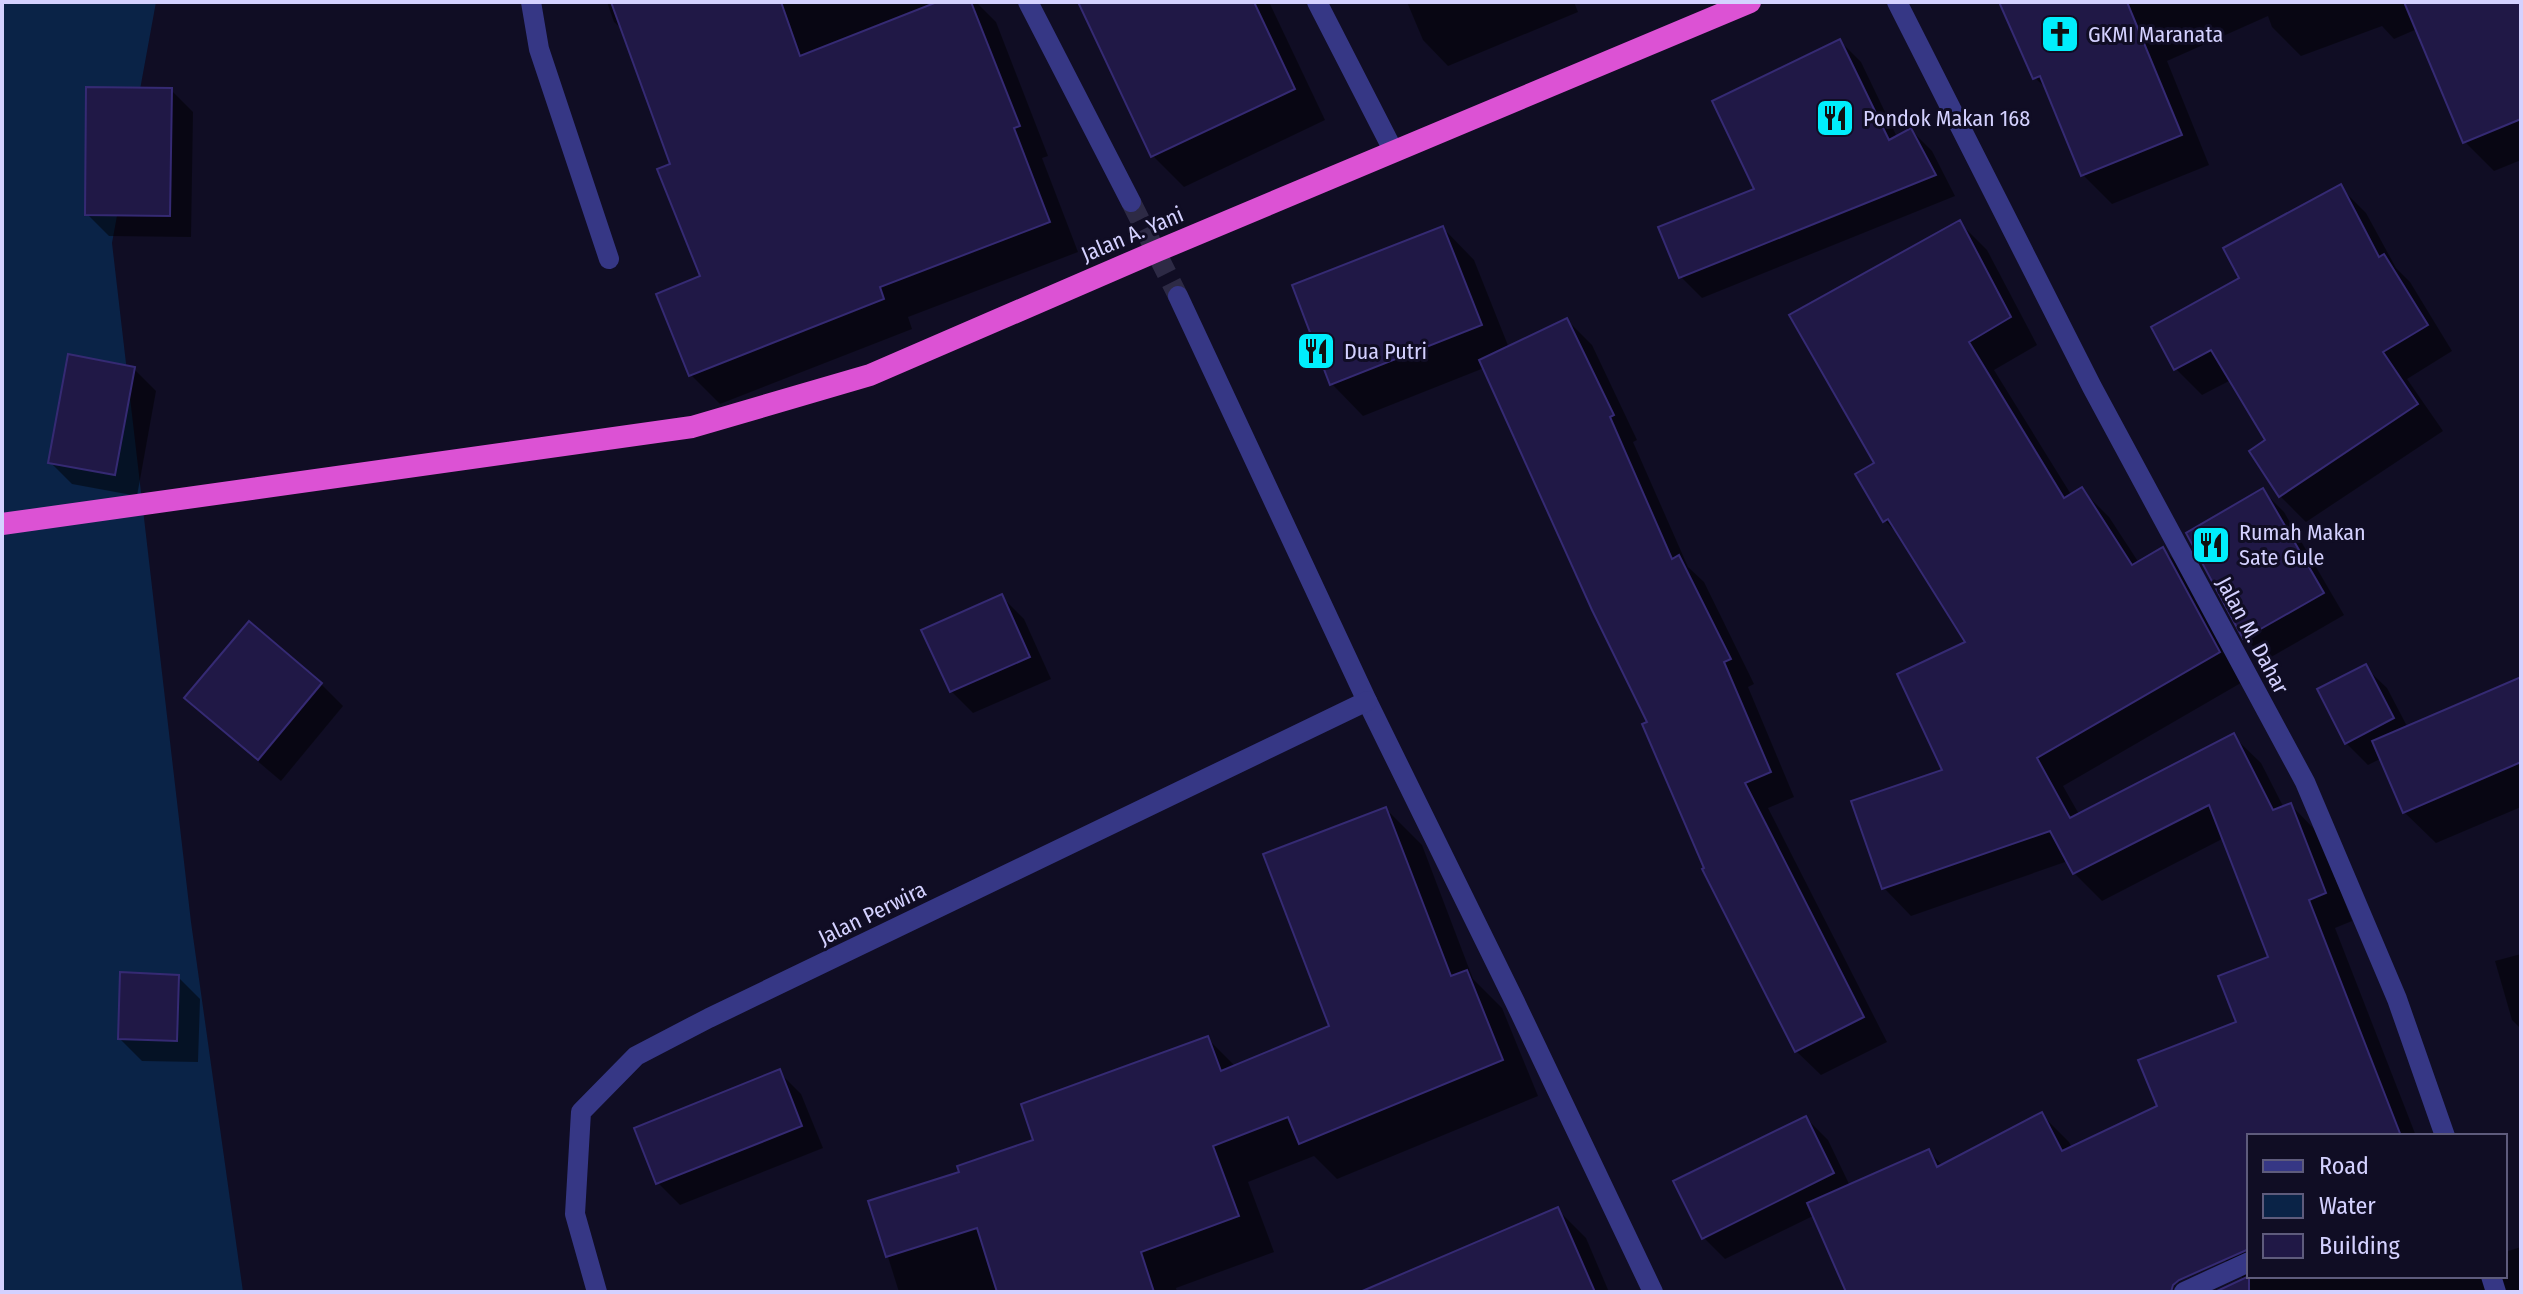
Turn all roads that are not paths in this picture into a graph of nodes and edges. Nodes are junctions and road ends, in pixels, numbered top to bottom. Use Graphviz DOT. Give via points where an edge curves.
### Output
graph roads {
  1 [pos="531,2"];
  2 [pos="1028,2"];
  3 [pos="1317,2"];
  4 [pos="1750,2"];
  5 [pos="1897,2"];
  6 [pos="1394,152"];
  7 [pos="1131,202"];
  8 [pos="609,259"];
  9 [pos="1178,296"];
  10 [pos="2,524"];
  11 [pos="1367,701"];
  12 [pos="2444,1134"];
  13 [pos="2247,1263"];
  14 [pos="597,1292"];
  15 [pos="1653,1292"];
  16 [pos="2184,1292"];
  1 -- 8 [label="street" via="539,49"];
  2 -- 7 [label="street"];
  3 -- 6 [label="street"];
  4 -- 6 [label="highway, Jalan A. Yani"];
  5 -- 12 [label="street, Jalan M. Dahar" via="2092,387 2305,782 2397,999"];
  6 -- 10 [label="highway, Jalan A. Yani" via="870,375 692,427"];
  9 -- 11 [label="street"];
  11 -- 14 [label="street, Jalan Perwira" via="636,1056 581,1112 575,1214"];
  11 -- 15 [label="street"];
  13 -- 16 [label="street"];
}
